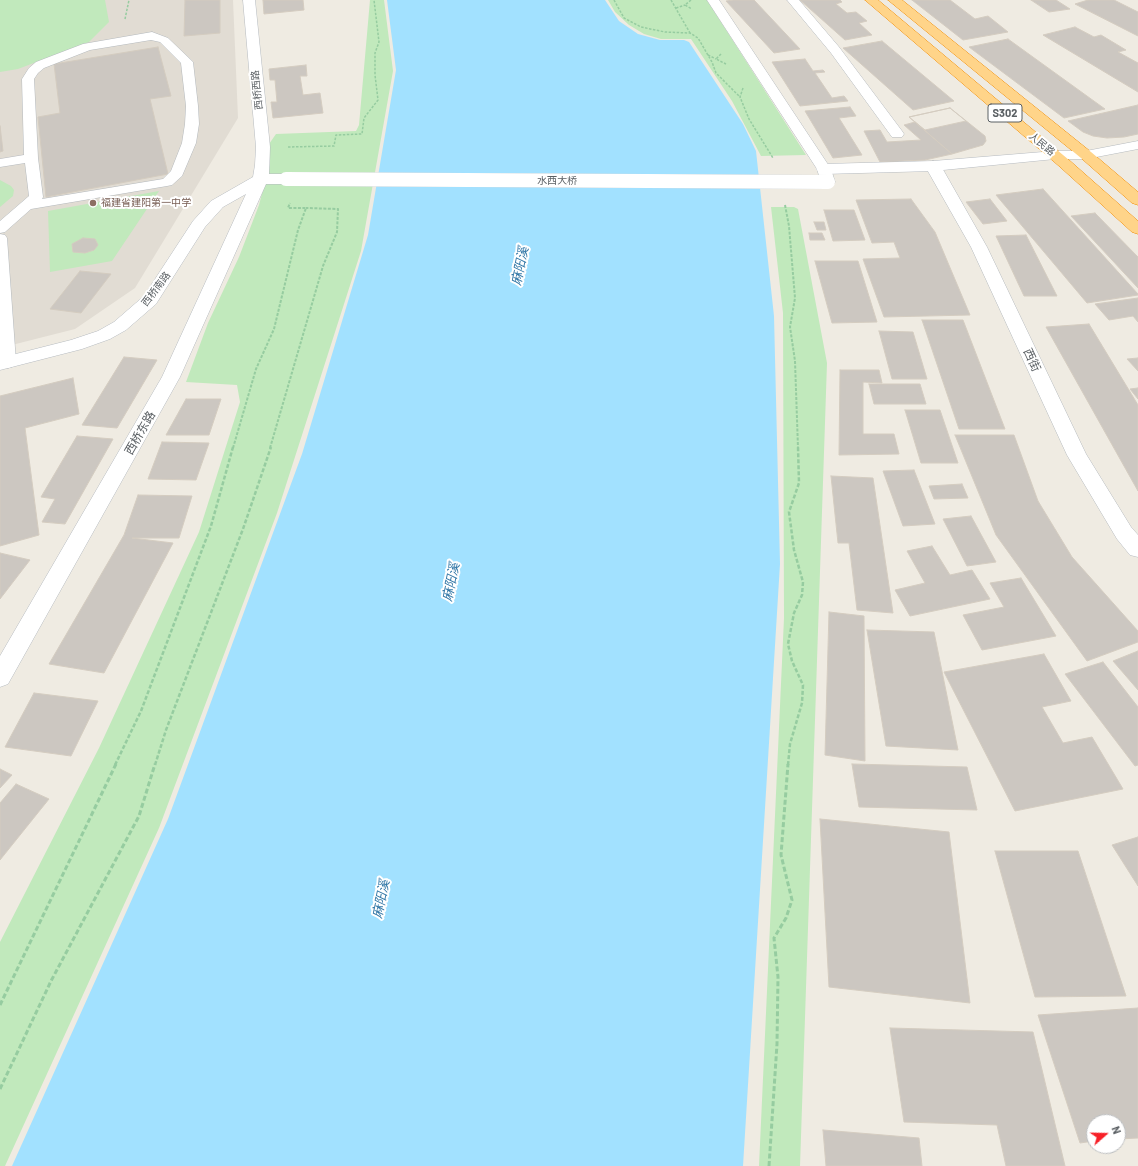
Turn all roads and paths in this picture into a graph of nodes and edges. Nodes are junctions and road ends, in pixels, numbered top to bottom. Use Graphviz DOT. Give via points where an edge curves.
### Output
graph roads {
  1 [pos="249,0"];
  2 [pos="374,0"];
  3 [pos="614,0"];
  4 [pos="671,0"];
  5 [pos="691,0"];
  6 [pos="713,0"];
  7 [pos="792,0"];
  8 [pos="871,0"];
  9 [pos="894,0"];
  10 [pos="685,5"];
  11 [pos="676,8"];
  12 [pos="697,10"];
  13 [pos="690,33"];
  14 [pos="725,50"];
  15 [pos="707,54"];
  16 [pos="716,59"];
  17 [pos="729,65"];
  18 [pos="743,87"];
  19 [pos="740,97"];
  20 [pos="897,134"];
  21 [pos="1138,145"];
  22 [pos="291,147"];
  23 [pos="1086,155"];
  24 [pos="31,158"];
  25 [pos="1059,159"];
  26 [pos="775,162"];
  27 [pos="0,163"];
  28 [pos="262,172"];
  29 [pos="937,172"];
  30 [pos="826,176"];
  31 [pos="1138,200"];
  32 [pos="290,202"];
  33 [pos="785,202"];
  34 [pos="25,206"];
  35 [pos="306,208"];
  36 [pos="0,229"];
  37 [pos="1138,229"];
  38 [pos="0,238"];
  39 [pos="4,363"];
  40 [pos="1138,549"];
  41 [pos="0,677"];
  42 [pos="0,1005"];
  43 [pos="0,1090"];
  44 [pos="769,1166"];
  1 -- 28 [label="main road, 西桥西路"];
  2 -- 22 [label="path" via="379,42 375,54 378,100 364,118 362,134 336,135 334,146"];
  3 -- 13 [label="path" via="624,18 641,27 665,32"];
  4 -- 11 [label="path"];
  5 -- 10 [label="path"];
  6 -- 30 [label="lane"];
  7 -- 20 [label="lane" via="835,50"];
  8 -- 25 [label="highway, 人民路 / S302"];
  9 -- 23 [label="highway, 人民路 / S302"];
  10 -- 11 [label="path"];
  10 -- 12 [label="path"];
  11 -- 13 [label="path"];
  13 -- 15 [label="path" via="698,38"];
  14 -- 16 [label="path"];
  15 -- 16 [label="path"];
  15 -- 19 [label="path" via="716,74"];
  16 -- 17 [label="path"];
  18 -- 19 [label="path"];
  19 -- 26 [label="path" via="749,119"];
  21 -- 23 [label="main road, 水西大桥"];
  23 -- 25 [label="main road, 水西大桥"];
  23 -- 31 [label="highway, 人民路 / S302"];
  24 -- 27 [label="lane"];
  24 -- 34 [label="lane" via="36,197"];
  24 -- 34 [label="lane" via="28,79 40,66 87,48 152,36 164,40 186,62 192,106 189,143 177,173 167,182"];
  25 -- 29 [label="main road, 水西大桥"];
  25 -- 37 [label="highway, 人民路 / S302"];
  28 -- 30 [label="main road, 水西大桥, bridge"];
  28 -- 39 [label="main road, 西桥南路" via="208,213 150,300 120,326 76,345"];
  28 -- 41 [label="main road, 西桥东路" via="171,377"];
  29 -- 30 [label="main road, 水西大桥"];
  29 -- 40 [label="main road, 西街" via="979,247 1077,455 1124,533"];
  32 -- 35 [label="path" via="288,208"];
  33 -- 44 [label="path" via="795,298 790,327 795,361 799,483 789,512 794,550 803,582 802,595 794,613 788,644 803,691 790,744 781,855 792,900 786,918 774,938 778,978 777,1044"];
  34 -- 36 [label="lane"];
  35 -- 42 [label="path" via="298,230 274,329 256,369 244,406 211,526 141,711"];
  35 -- 43 [label="path" via="338,209 337,232 323,266 280,419 243,529 166,730 139,816 51,982"];
  38 -- 39 [label="lane"];
}
